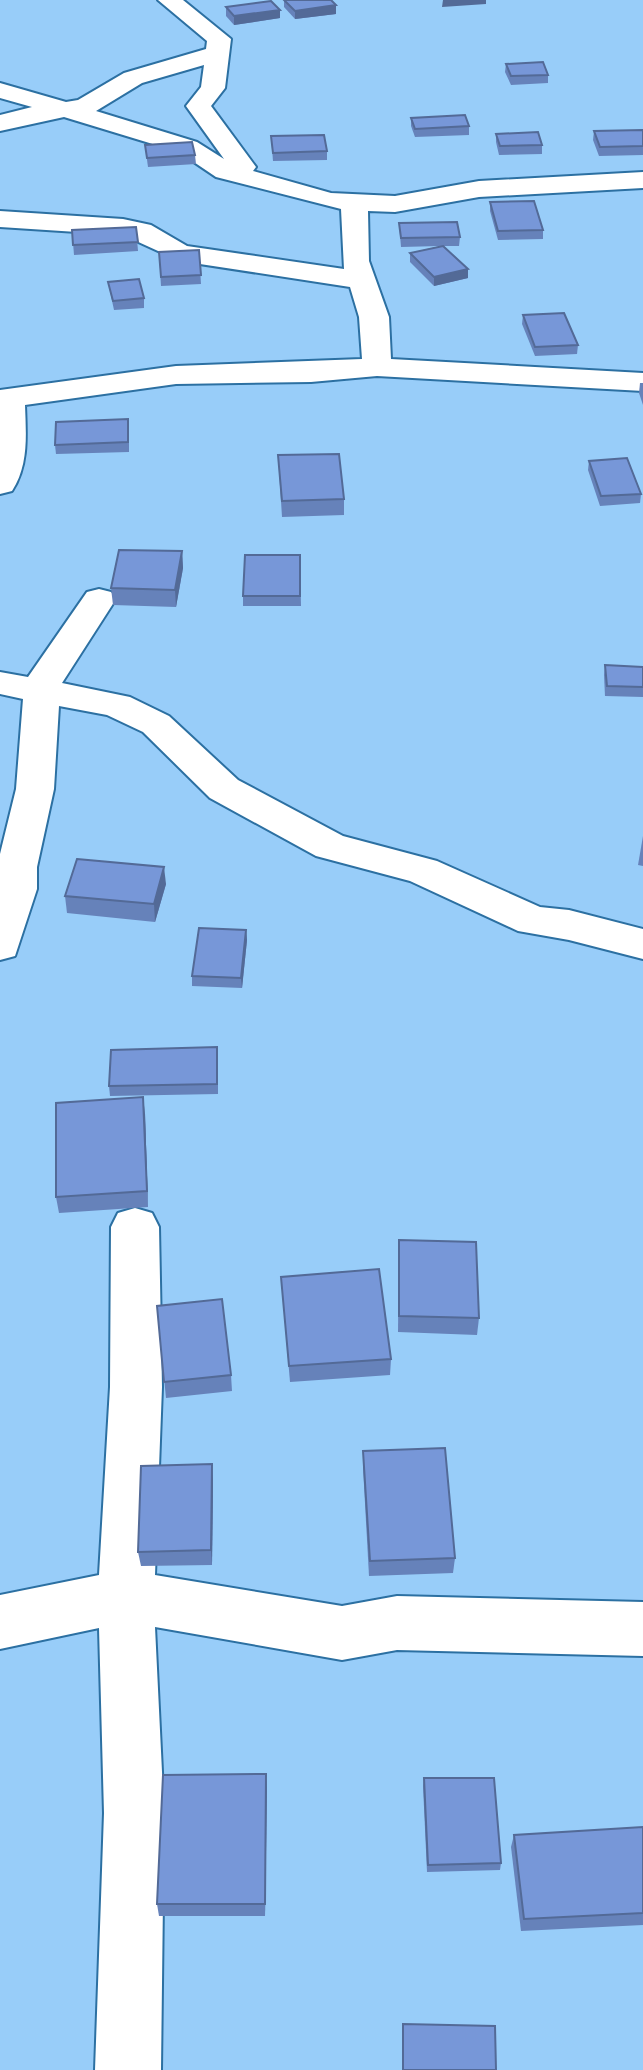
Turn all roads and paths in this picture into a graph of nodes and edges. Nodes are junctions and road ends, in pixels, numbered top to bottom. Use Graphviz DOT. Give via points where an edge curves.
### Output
graph roads {
  1 [pos="169,0"];
  2 [pos="215,54"];
  3 [pos="0,90"];
  4 [pos="67,111"];
  5 [pos="0,123"];
  6 [pos="245,178"];
  7 [pos="643,180"];
  8 [pos="354,203"];
  9 [pos="0,219"];
  10 [pos="359,280"];
  11 [pos="377,367"];
  12 [pos="643,382"];
  13 [pos="5,398"];
  14 [pos="0,484"];
  15 [pos="99,599"];
  16 [pos="0,683"];
  17 [pos="41,690"];
  18 [pos="643,944"];
  19 [pos="0,945"];
  20 [pos="135,1227"];
  21 [pos="126,1596"];
  22 [pos="2,1619"];
  23 [pos="643,1629"];
  24 [pos="128,2070"];
  1 -- 2 [label="street" via="219,39"];
  2 -- 4 [label="street" via="133,78 96,102"];
  2 -- 6 [label="street" via="213,88 198,106 248,172"];
  3 -- 4 [label="street"];
  4 -- 5 [label="street"];
  4 -- 6 [label="street" via="188,147"];
  6 -- 8 [label="street" via="309,197"];
  7 -- 8 [label="street" via="479,189 395,204"];
  8 -- 10 [label="street" via="353,251"];
  9 -- 10 [label="street" via="123,227 180,253"];
  10 -- 11 [label="street" via="374,317"];
  11 -- 12 [label="street"];
  11 -- 13 [label="street" via="176,375"];
  13 -- 14 [label="street" via="10,455"];
  15 -- 17 [label="street"];
  16 -- 17 [label="street"];
  17 -- 18 [label="street" via="117,705 156,724 224,789 330,846 423,871 533,921"];
  17 -- 19 [label="street" via="35,789 17,889"];
  20 -- 21 [label="street" via="136,1387"];
  21 -- 22 [label="street"];
  21 -- 23 [label="street" via="342,1633 397,1623"];
  21 -- 24 [label="street" via="134,1813"];
}
